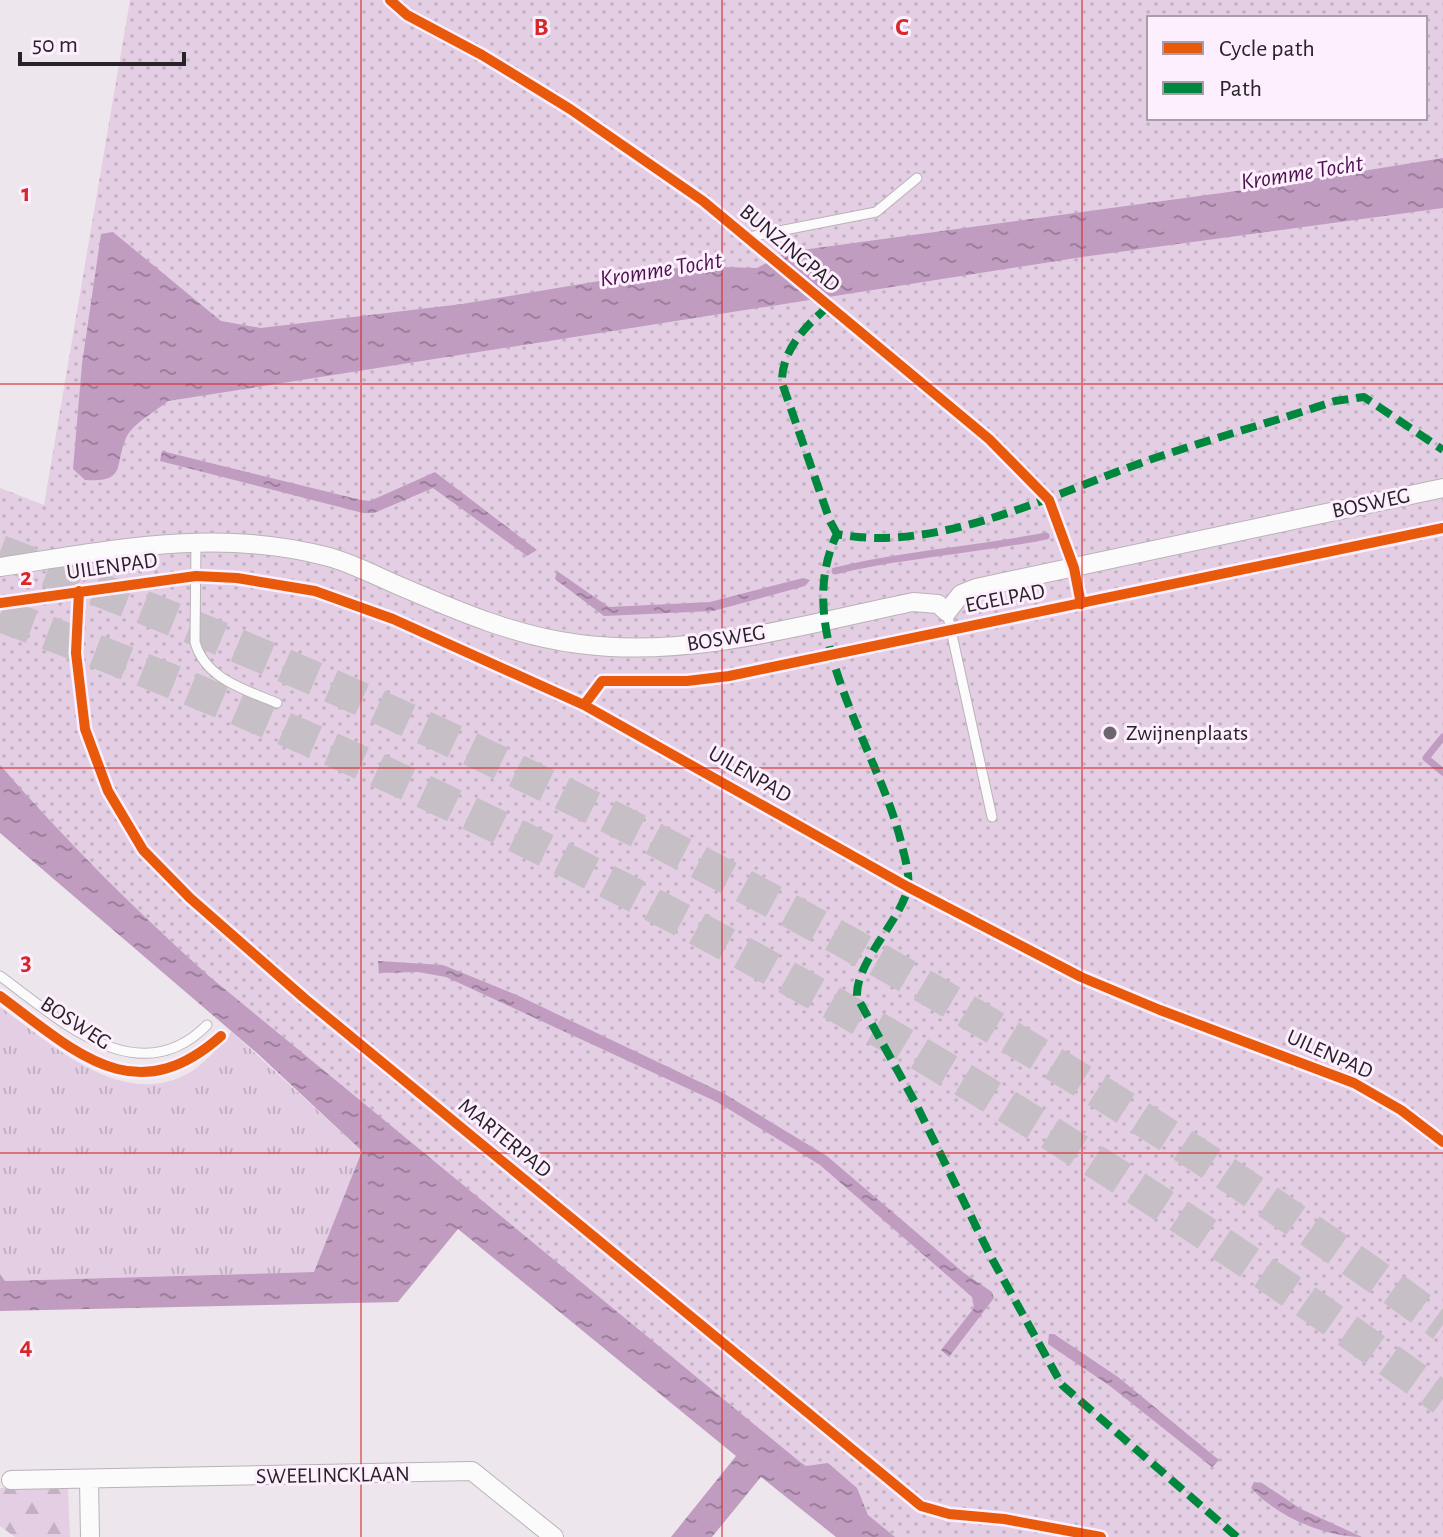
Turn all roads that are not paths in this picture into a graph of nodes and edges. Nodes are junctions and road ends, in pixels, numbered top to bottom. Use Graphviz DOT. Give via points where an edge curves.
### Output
graph roads {
  1 [pos="917,178"];
  2 [pos="749,237"];
  3 [pos="1443,488"];
  4 [pos="196,541"];
  5 [pos="0,567"];
  6 [pos="947,612"];
  7 [pos="277,703"];
  8 [pos="992,817"];
  9 [pos="0,976"];
  10 [pos="207,1025"];
  11 [pos="11,1480"];
  12 [pos="89,1480"];
  13 [pos="90,1537"];
  14 [pos="554,1537"];
  1 -- 2 [label="lane" via="876,212"];
  3 -- 6 [label="street, BOSWEG" via="976,588 961,594"];
  4 -- 5 [label="street, BOSWEG" via="114,547"];
  4 -- 6 [label="street, BOSWEG" via="331,558 485,622 581,645 644,648 717,641 913,602 938,604"];
  4 -- 7 [label="lane" via="199,654 229,682"];
  6 -- 8 [label="lane"];
  9 -- 10 [label="lane, BOSWEG" via="102,1046 152,1053 177,1047"];
  11 -- 12 [label="street, SWEELINCKLAAN"];
  12 -- 13 [label="street"];
  12 -- 14 [label="street, SWEELINCKLAAN" via="472,1471"];
}
